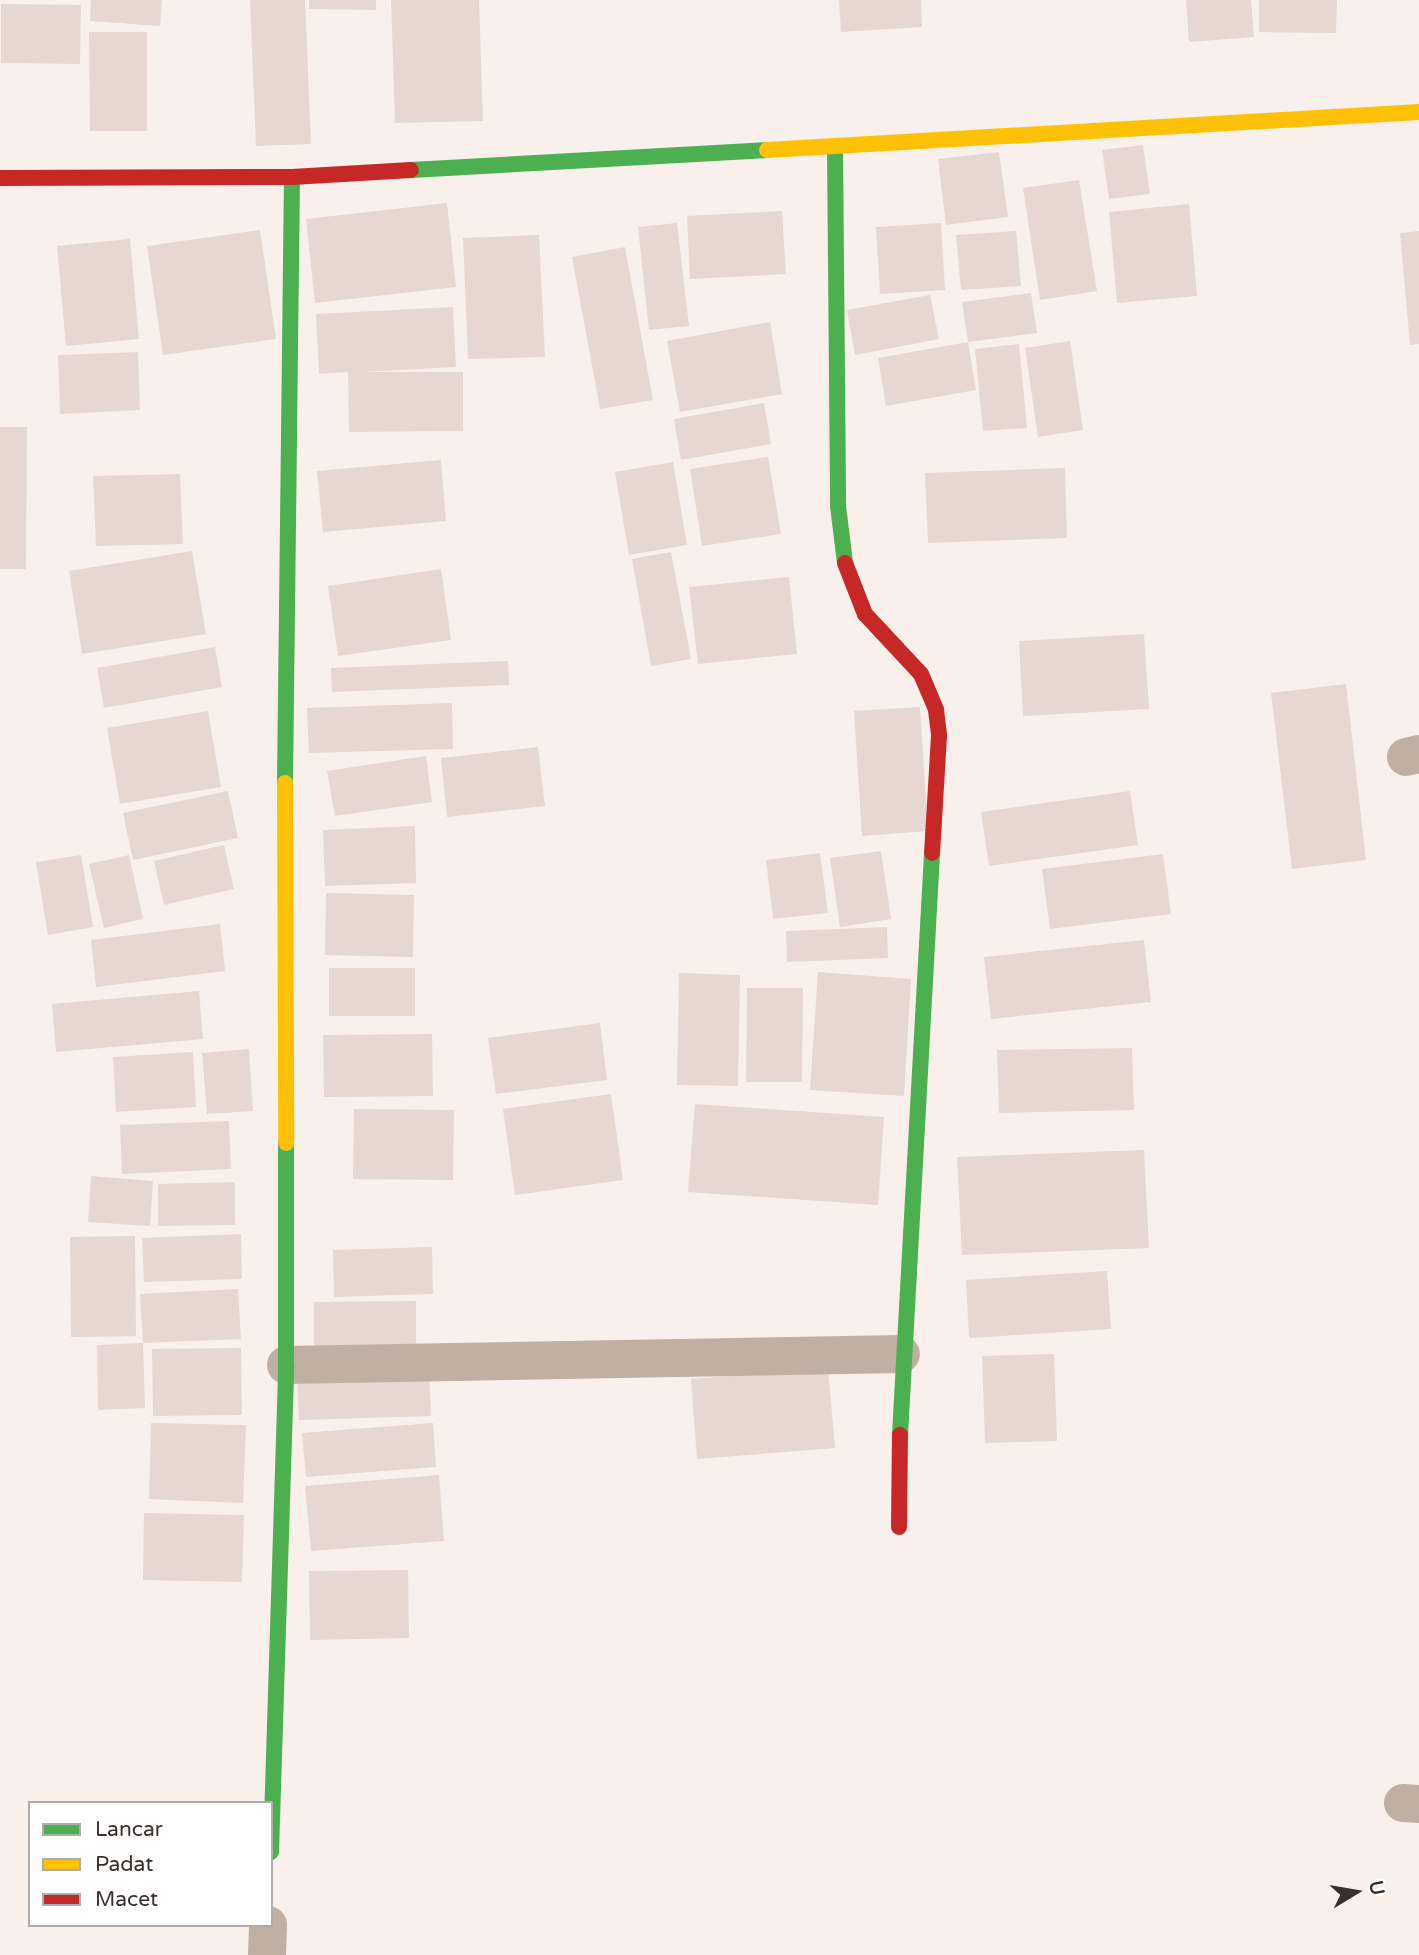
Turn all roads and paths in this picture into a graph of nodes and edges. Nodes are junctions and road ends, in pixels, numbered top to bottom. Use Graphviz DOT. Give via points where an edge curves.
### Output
graph roads {
  1 [pos="1419,112"];
  2 [pos="835,148"];
  3 [pos="292,177"];
  4 [pos="0,178"];
  5 [pos="901,1354"];
  6 [pos="286,1365"];
  7 [pos="899,1527"];
  8 [pos="273,1801"];
  9 [pos="268,1927"];
  10 [pos="267,1955"];
  1 -- 2 [label="street"];
  2 -- 3 [label="street"];
  2 -- 5 [label="street" via="838,506 843,559 865,614 921,674 936,710 939,736"];
  3 -- 4 [label="street"];
  3 -- 6 [label="street" via="285,544"];
  5 -- 6 [label="street"];
  5 -- 7 [label="street"];
  6 -- 8 [label="street"];
  9 -- 10 [label="street"];
}
